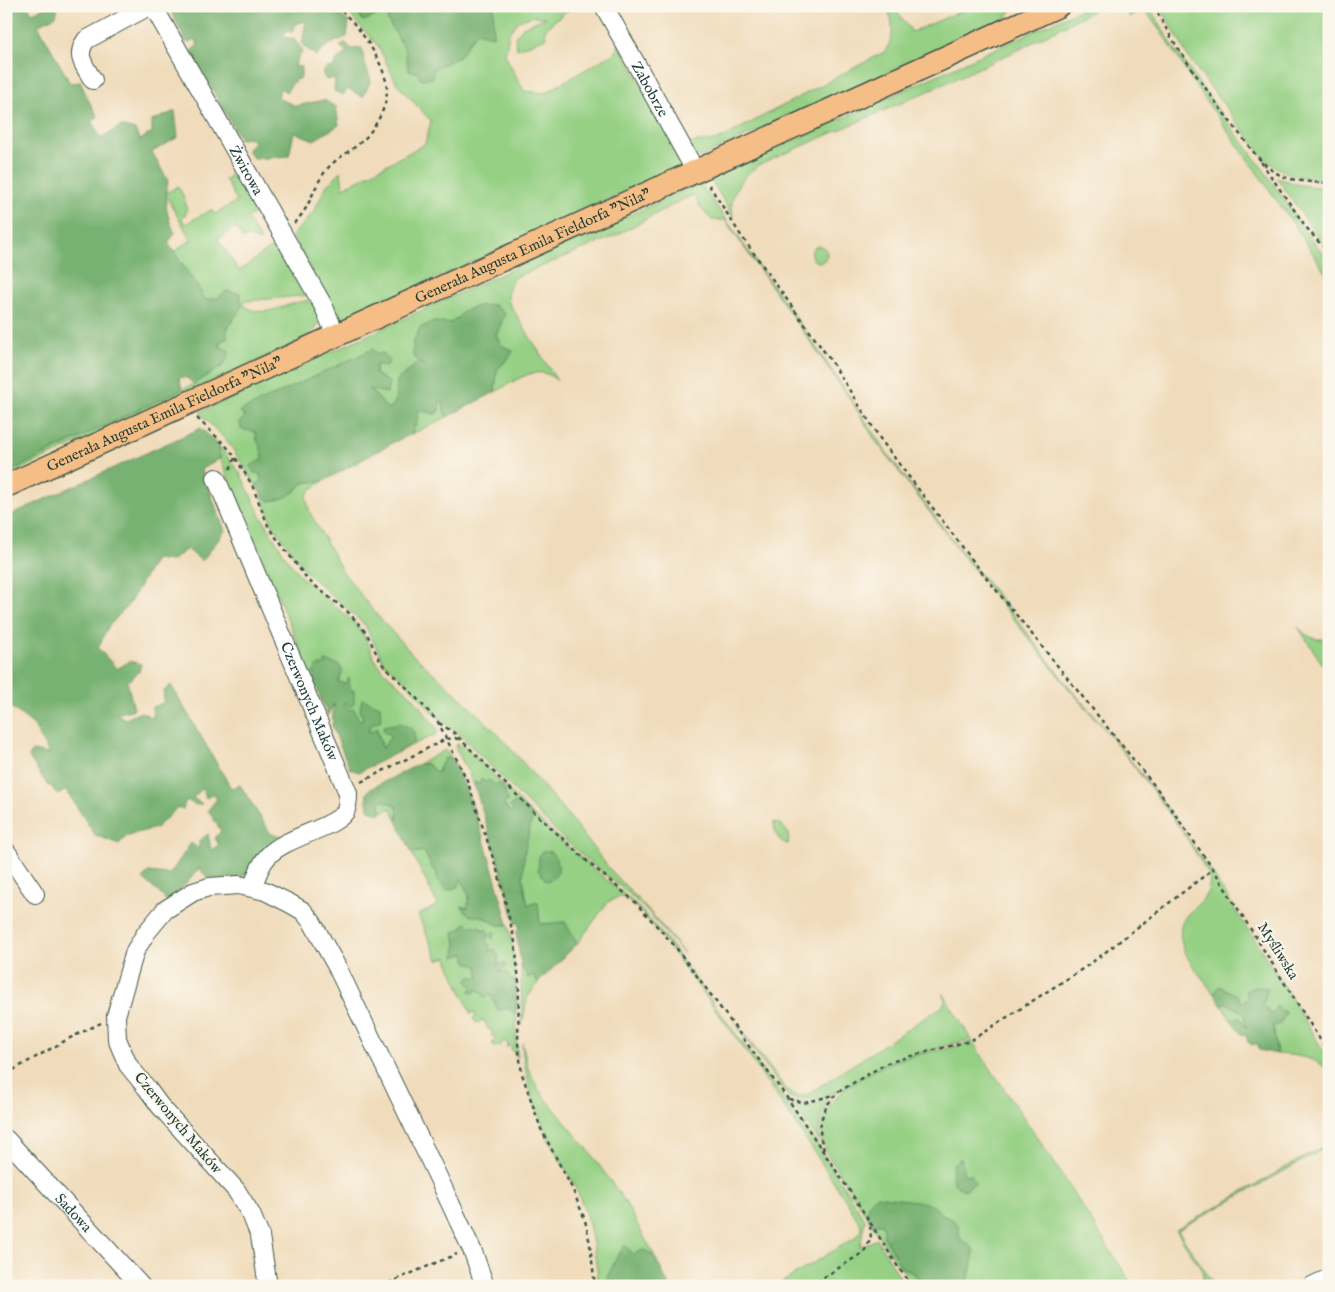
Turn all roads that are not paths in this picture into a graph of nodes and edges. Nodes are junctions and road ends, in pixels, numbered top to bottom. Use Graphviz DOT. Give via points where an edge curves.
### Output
graph roads {
  1 [pos="149,6"];
  2 [pos="153,6"];
  3 [pos="604,6"];
  4 [pos="1058,6"];
  5 [pos="93,80"];
  6 [pos="698,171"];
  7 [pos="336,336"];
  8 [pos="216,478"];
  9 [pos="6,486"];
  10 [pos="6,851"];
  11 [pos="253,887"];
  12 [pos="35,894"];
  13 [pos="6,1139"];
  14 [pos="1329,1278"];
  15 [pos="141,1286"];
  16 [pos="268,1286"];
  17 [pos="485,1286"];
  18 [pos="1312,1286"];
  1 -- 5 [label="street" via="86,40 80,54"];
  2 -- 7 [label="street, Żwirowa" via="324,307"];
  3 -- 6 [label="street, Zabobrze"];
  4 -- 6 [label="main road, Generała Augusta Emila Fieldorfa \"Nila\""];
  6 -- 7 [label="main road, Generała Augusta Emila Fieldorfa \"Nila\""];
  7 -- 9 [label="main road, Generała Augusta Emila Fieldorfa \"Nila\""];
  8 -- 11 [label="street, Czerwonych Maków" via="346,790 348,804 344,813 332,822 287,842 268,856 259,868"];
  10 -- 12 [label="street"];
  11 -- 16 [label="street, Czerwonych Maków" via="210,886 193,892 165,910 135,951 116,1016 117,1039 128,1065 160,1106 236,1190 251,1214 260,1236"];
  11 -- 17 [label="street, Czerwonych Maków" via="291,904 312,922 438,1177"];
  13 -- 15 [label="street, Sadowa"];
  14 -- 18 [label="street"];
}
